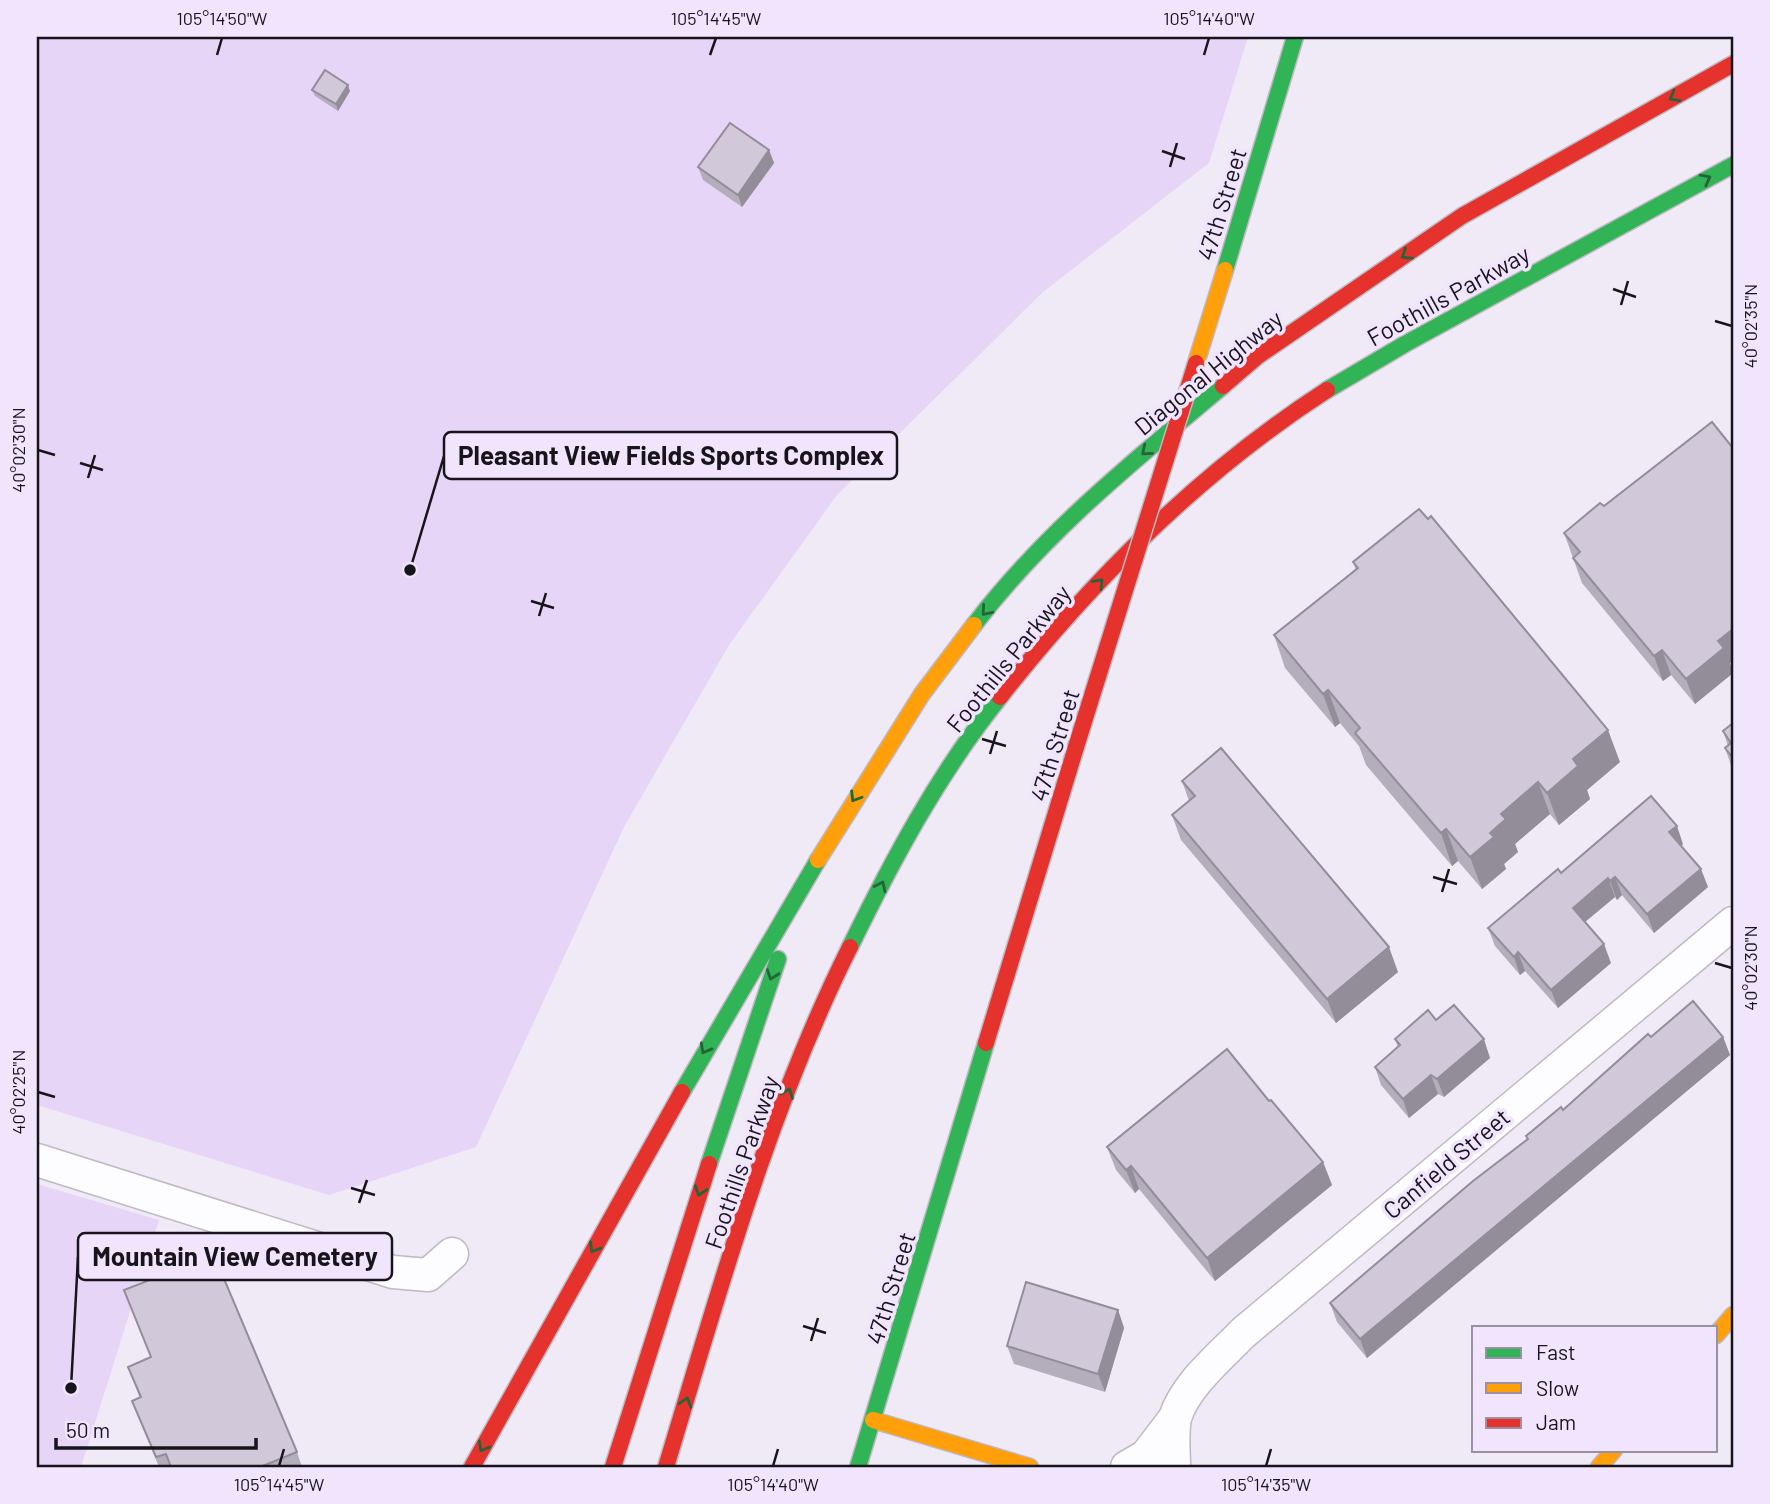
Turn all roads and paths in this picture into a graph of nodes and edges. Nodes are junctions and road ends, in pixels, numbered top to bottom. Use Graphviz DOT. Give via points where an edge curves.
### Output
graph roads {
  1 [pos="1294,37"];
  2 [pos="1733,64"];
  3 [pos="1733,164"];
  4 [pos="827,844"];
  5 [pos="1733,923"];
  6 [pos="37,1160"];
  7 [pos="452,1254"];
  8 [pos="1733,1315"];
  9 [pos="1718,1333"];
  10 [pos="1175,1418"];
  11 [pos="873,1420"];
  12 [pos="1612,1452"];
  13 [pos="472,1467"];
  14 [pos="613,1467"];
  15 [pos="666,1467"];
  16 [pos="858,1467"];
  17 [pos="1030,1467"];
  18 [pos="1127,1467"];
  19 [pos="1174,1467"];
  20 [pos="1599,1467"];
  1 -- 11 [label="main road, 47th Street, bridge"];
  2 -- 4 [label="main road, Diagonal Highway, one-way" via="1462,216 1258,356 1092,496 1034,555 953,652"];
  15 -- 3 [label="main road, Foothills Parkway, one-way" via="738,1236 817,1018 932,793 1033,657 1161,520 1232,458 1295,412 1454,317"];
  4 -- 13 [label="main road, one-way" via="709,1043"];
  4 -- 14 [label="main road, Foothills Parkway, one-way" via="746,1047"];
  5 -- 10 [label="street, Canfield Street" via="1243,1333 1210,1366"];
  6 -- 7 [label="street" via="393,1272 428,1275"];
  8 -- 9 [label="main road"];
  10 -- 18 [label="street, Canfield Street" via="1146,1456"];
  10 -- 19 [label="street, Canfield Street"];
  11 -- 16 [label="main road, 47th Street"];
  11 -- 17 [label="main road"];
  12 -- 20 [label="main road"];
}
